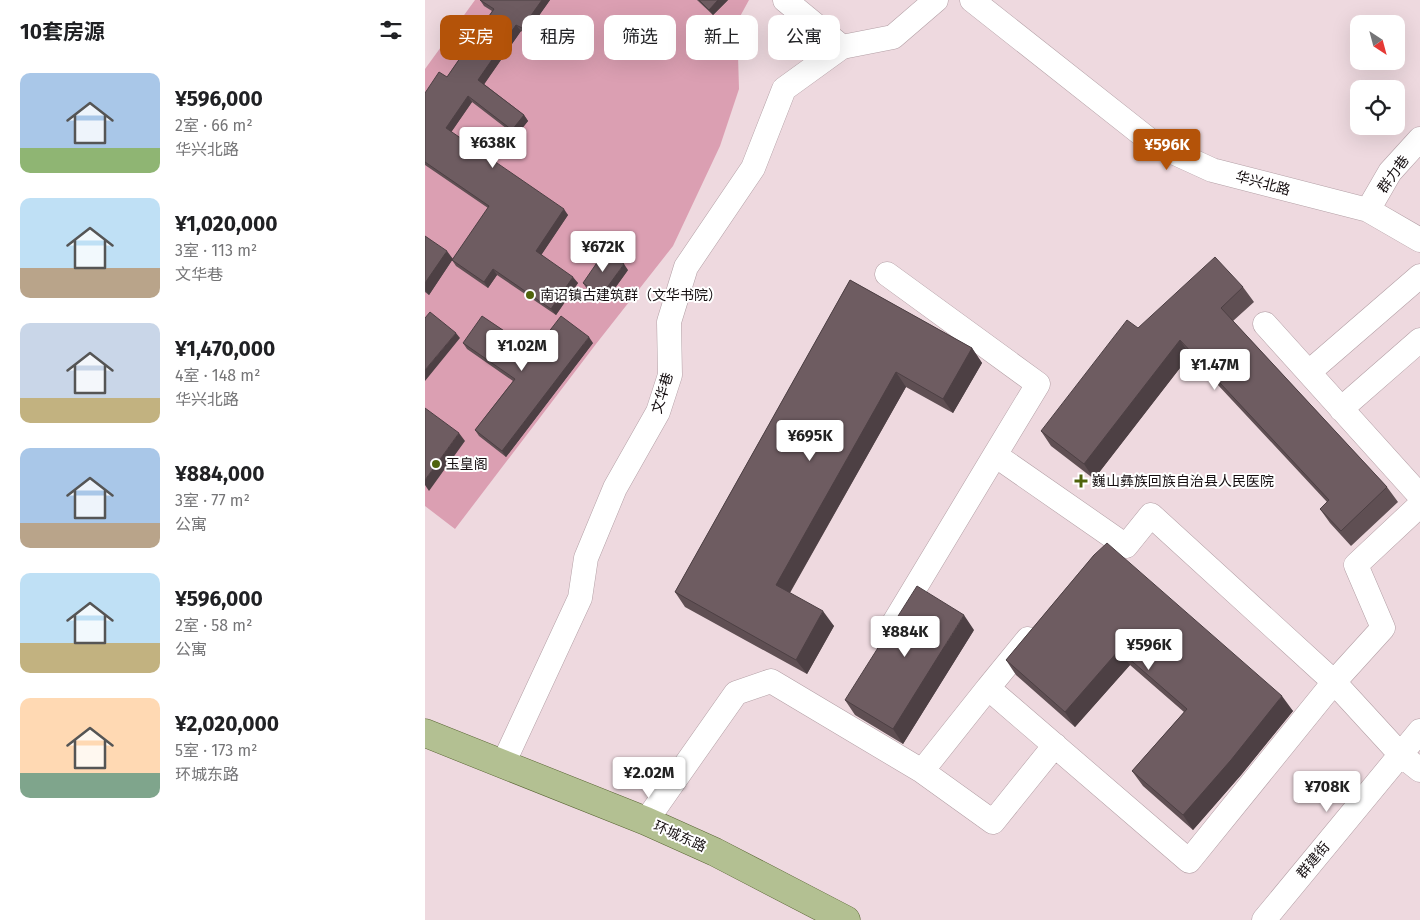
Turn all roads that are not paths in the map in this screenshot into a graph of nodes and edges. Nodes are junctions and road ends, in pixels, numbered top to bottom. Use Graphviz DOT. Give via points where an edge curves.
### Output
graph roads {
  1 [pos="785,0"];
  2 [pos="936,0"];
  3 [pos="972,0"];
  4 [pos="842,48"];
  5 [pos="1420,139"];
  6 [pos="1368,210"];
  7 [pos="1420,240"];
  8 [pos="887,274"];
  9 [pos="1420,276"];
  10 [pos="1265,324"];
  11 [pos="1420,340"];
  12 [pos="1309,372"];
  13 [pos="1341,409"];
  14 [pos="995,455"];
  15 [pos="1420,496"];
  16 [pos="1420,505"];
  17 [pos="1126,546"];
  18 [pos="1100,554"];
  19 [pos="1044,620"];
  20 [pos="882,643"];
  21 [pos="1334,682"];
  22 [pos="988,688"];
  23 [pos="1420,731"];
  24 [pos="425,732"];
  25 [pos="1055,745"];
  26 [pos="1401,755"];
  27 [pos="503,764"];
  28 [pos="1420,770"];
  29 [pos="922,771"];
  30 [pos="646,821"];
  31 [pos="846,920"];
  32 [pos="1264,920"];
  1 -- 4 [label="street"];
  2 -- 4 [label="street" via="893,37"];
  3 -- 6 [label="street, 华兴北路" via="1153,143 1212,170"];
  4 -- 27 [label="street, 文华巷" via="784,89 753,168 686,267 669,322 670,375 658,412 615,488 587,558 581,598"];
  5 -- 6 [label="street, 群力巷" via="1390,172"];
  6 -- 7 [label="street, 华兴北路"];
  8 -- 14 [label="street" via="1038,384"];
  9 -- 12 [label="street"];
  10 -- 12 [label="street"];
  11 -- 13 [label="street"];
  12 -- 13 [label="street"];
  13 -- 15 [label="street"];
  14 -- 17 [label="street"];
  14 -- 20 [label="street"];
  16 -- 21 [label="street" via="1356,565 1383,628"];
  17 -- 18 [label="street" via="1113,543"];
  17 -- 21 [label="street" via="1151,515"];
  19 -- 22 [label="street"];
  21 -- 25 [label="street" via="1189,861"];
  21 -- 26 [label="street"];
  22 -- 25 [label="street"];
  22 -- 29 [label="street"];
  23 -- 26 [label="street, 群建街"];
  24 -- 27 [label="main road, 环城东路"];
  25 -- 29 [label="street" via="993,822"];
  26 -- 28 [label="street"];
  26 -- 32 [label="street, 群建街"];
  27 -- 30 [label="main road, 环城东路"];
  29 -- 30 [label="street" via="841,712 771,681 736,693"];
  30 -- 31 [label="main road, 环城东路" via="715,852"];
}
